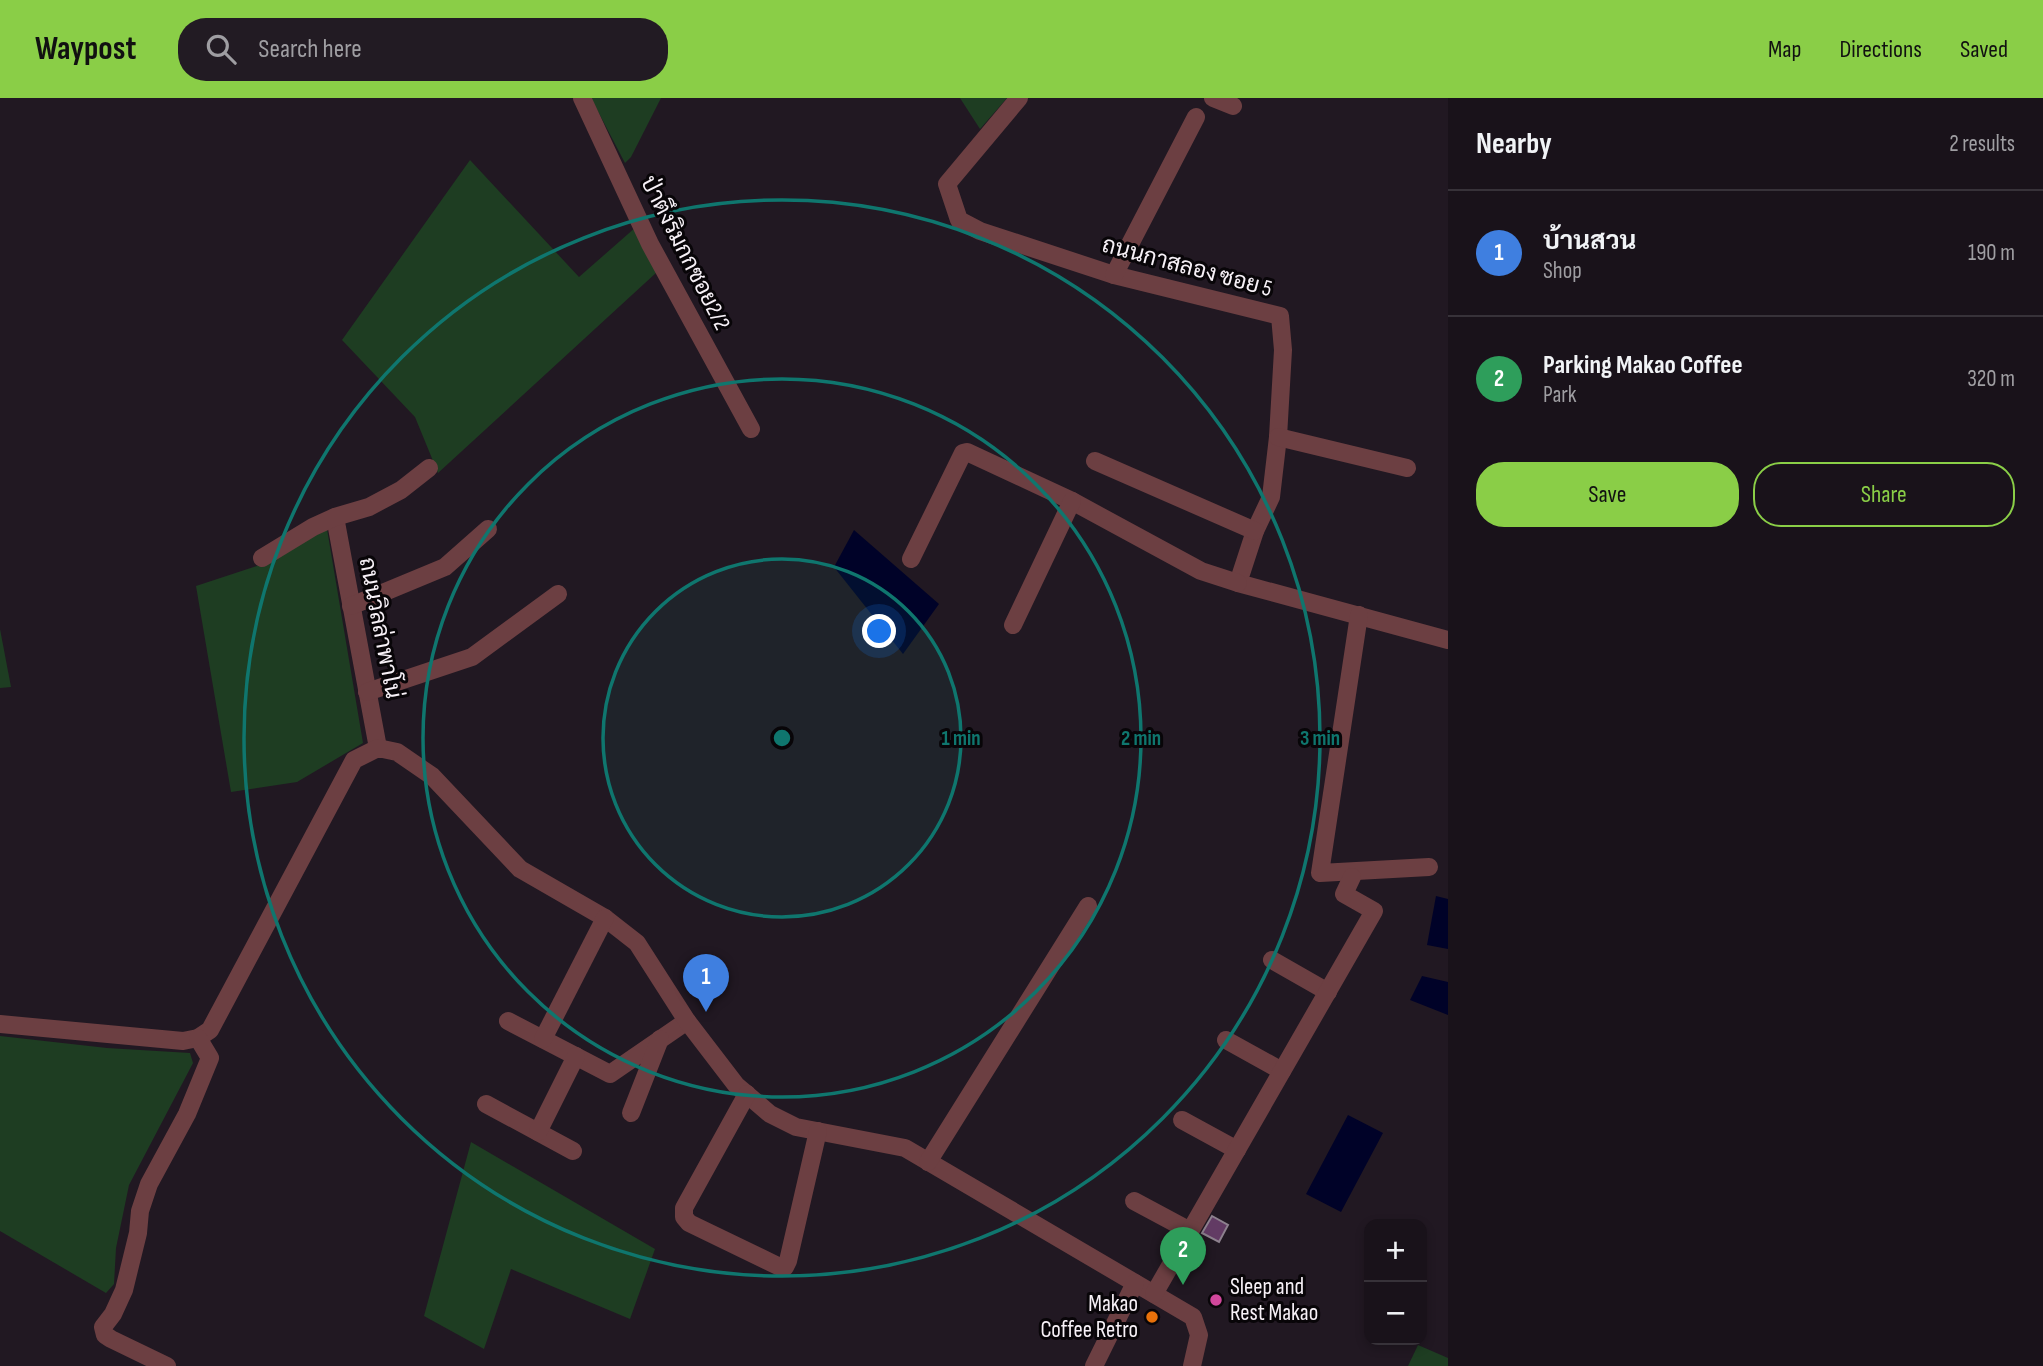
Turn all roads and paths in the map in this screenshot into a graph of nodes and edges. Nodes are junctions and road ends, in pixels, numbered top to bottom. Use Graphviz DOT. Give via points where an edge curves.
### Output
graph roads {
  1 [pos="582,98"];
  2 [pos="1019,98"];
  3 [pos="1213,98"];
  4 [pos="1233,106"];
  5 [pos="1196,117"];
  6 [pos="1114,275"];
  7 [pos="751,429"];
  8 [pos="1278,437"];
  9 [pos="1095,461"];
  10 [pos="429,468"];
  11 [pos="1407,468"];
  12 [pos="1072,501"];
  13 [pos="335,517"];
  14 [pos="488,529"];
  15 [pos="1255,531"];
  16 [pos="262,558"];
  17 [pos="911,559"];
  18 [pos="1238,583"];
  19 [pos="558,594"];
  20 [pos="351,606"];
  21 [pos="1359,615"];
  22 [pos="1013,625"];
  23 [pos="1448,640"];
  24 [pos="367,691"];
  25 [pos="378,748"];
  26 [pos="1429,867"];
  27 [pos="1352,877"];
  28 [pos="1088,905"];
  29 [pos="605,918"];
  30 [pos="1272,960"];
  31 [pos="1328,992"];
  32 [pos="508,1021"];
  33 [pos="687,1021"];
  34 [pos="0,1024"];
  35 [pos="198,1038"];
  36 [pos="543,1040"];
  37 [pos="660,1040"];
  38 [pos="1226,1040"];
  39 [pos="576,1056"];
  40 [pos="1282,1071"];
  41 [pos="747,1094"];
  42 [pos="486,1104"];
  43 [pos="632,1113"];
  44 [pos="1182,1120"];
  45 [pos="818,1131"];
  46 [pos="538,1132"];
  47 [pos="1237,1150"];
  48 [pos="573,1151"];
  49 [pos="928,1162"];
  50 [pos="1134,1201"];
  51 [pos="1190,1231"];
  52 [pos="1135,1283"];
  53 [pos="1154,1294"];
  54 [pos="166,1366"];
  55 [pos="1094,1366"];
  56 [pos="1192,1366"];
  1 -- 7 [label="street, ป่าตึงริมกกซอย2/2" via="650,244"];
  2 -- 6 [label="street, ถนนกาสลอง ซอย 5" via="947,184 958,220"];
  3 -- 4 [label="street"];
  5 -- 6 [label="street"];
  6 -- 8 [label="street, ถนนกาสลอง ซอย 5" via="1279,316 1283,350"];
  8 -- 11 [label="street"];
  8 -- 15 [label="street, ถนนกาสลอง ซอย 5" via="1271,497"];
  9 -- 15 [label="street"];
  10 -- 13 [label="street" via="401,490"];
  12 -- 17 [label="street" via="963,453"];
  12 -- 18 [label="street" via="1201,571"];
  12 -- 22 [label="street"];
  13 -- 16 [label="street"];
  13 -- 20 [label="street, ถนนวิลล่าพาโน่"];
  14 -- 20 [label="street" via="444,567"];
  15 -- 18 [label="street, ถนนกาสลอง ซอย 5"];
  18 -- 21 [label="street"];
  19 -- 24 [label="street" via="472,657"];
  20 -- 24 [label="street, ถนนวิลล่าพาโน่"];
  21 -- 23 [label="street"];
  21 -- 26 [label="street" via="1320,873"];
  24 -- 25 [label="street, ถนนวิลล่าพาโน่"];
  25 -- 29 [label="street" via="397,752 432,776 520,869"];
  25 -- 35 [label="street" via="354,760 210,1030"];
  27 -- 31 [label="street" via="1344,894 1374,911"];
  28 -- 49 [label="street"];
  29 -- 33 [label="street" via="637,943"];
  29 -- 36 [label="street"];
  30 -- 31 [label="street"];
  31 -- 40 [label="street"];
  32 -- 36 [label="street"];
  33 -- 37 [label="street"];
  33 -- 41 [label="street"];
  34 -- 35 [label="street" via="183,1041"];
  35 -- 54 [label="street" via="210,1058 187,1114 149,1184 124,1290 103,1327 111,1339"];
  36 -- 39 [label="street"];
  37 -- 39 [label="street" via="610,1074"];
  37 -- 43 [label="street"];
  38 -- 40 [label="street"];
  39 -- 46 [label="street"];
  40 -- 47 [label="street"];
  41 -- 45 [label="street" via="770,1114 796,1127"];
  41 -- 45 [label="street" via="684,1208 684,1217 780,1267 788,1261"];
  42 -- 46 [label="street"];
  44 -- 47 [label="street"];
  45 -- 49 [label="street" via="905,1148"];
  46 -- 48 [label="street"];
  47 -- 51 [label="street"];
  49 -- 52 [label="street"];
  50 -- 51 [label="street"];
  51 -- 53 [label="street"];
  52 -- 53 [label="street"];
  52 -- 55 [label="street"];
  53 -- 56 [label="street" via="1193,1317 1199,1335"];
}
